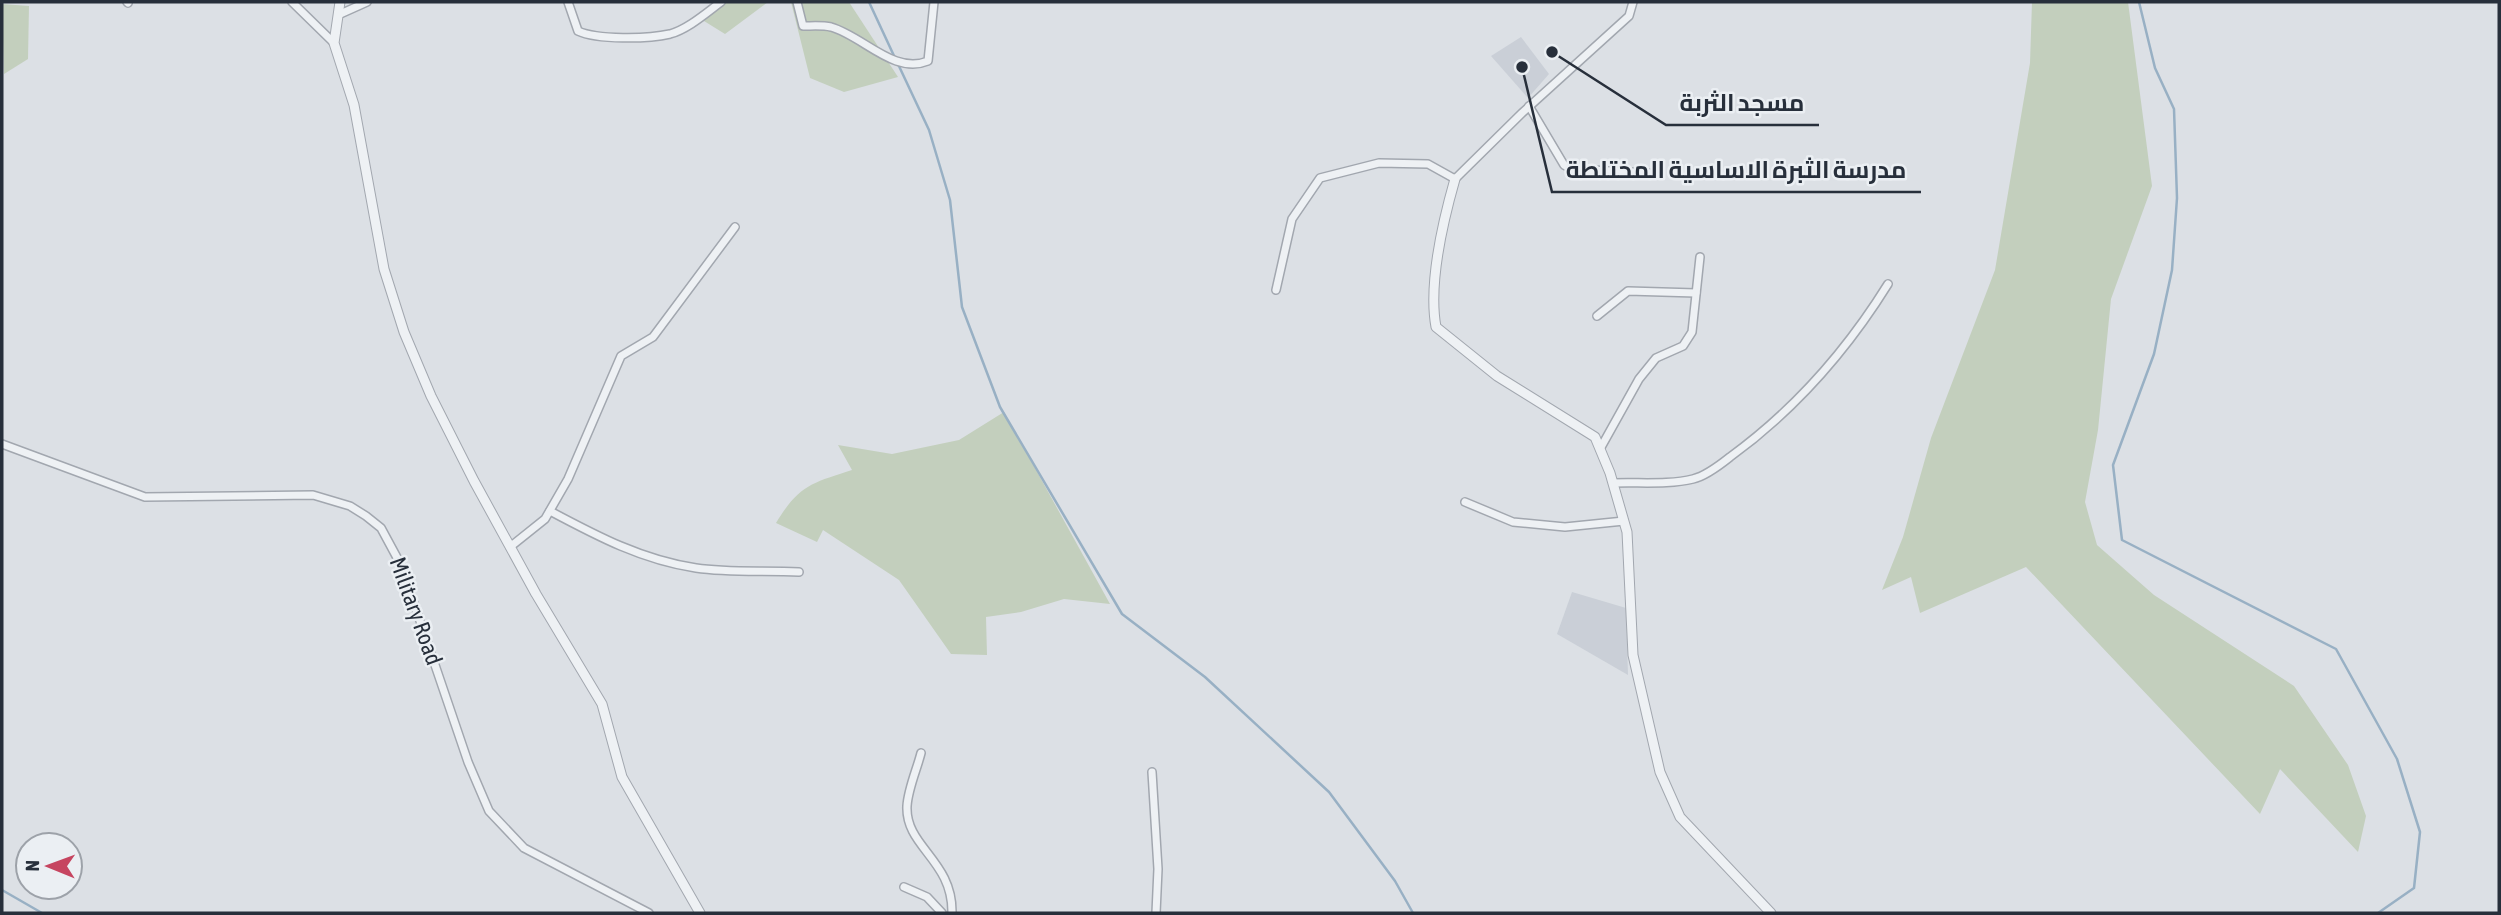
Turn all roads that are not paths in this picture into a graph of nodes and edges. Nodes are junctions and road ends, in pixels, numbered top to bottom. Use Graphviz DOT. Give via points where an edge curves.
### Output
graph roads {
  1 [pos="292,2"];
  2 [pos="340,2"];
  3 [pos="367,2"];
  4 [pos="568,2"];
  5 [pos="720,2"];
  6 [pos="797,2"];
  7 [pos="934,2"];
  8 [pos="1633,2"];
  9 [pos="338,15"];
  10 [pos="334,43"];
  11 [pos="1529,106"];
  12 [pos="1649,173"];
  13 [pos="1455,179"];
  14 [pos="735,227"];
  15 [pos="1700,257"];
  16 [pos="1888,284"];
  17 [pos="1276,290"];
  18 [pos="1696,293"];
  19 [pos="1597,316"];
  20 [pos="2,444"];
  21 [pos="1600,449"];
  22 [pos="1613,483"];
  23 [pos="1465,502"];
  24 [pos="550,511"];
  25 [pos="1624,521"];
  26 [pos="510,547"];
  27 [pos="799,572"];
  28 [pos="921,753"];
  29 [pos="1152,772"];
  30 [pos="904,887"];
  31 [pos="649,913"];
  32 [pos="700,913"];
  33 [pos="942,913"];
  34 [pos="952,913"];
  35 [pos="1156,913"];
  36 [pos="1770,913"];
  1 -- 10 [label="street"];
  2 -- 9 [label="street"];
  3 -- 9 [label="street"];
  4 -- 5 [label="street" via="578,31 592,37 670,34"];
  6 -- 7 [label="street" via="803,26 830,27 897,61 917,65 928,61"];
  8 -- 11 [label="street" via="1629,16"];
  9 -- 10 [label="street"];
  10 -- 26 [label="street" via="354,105 384,269 404,332 431,396"];
  11 -- 12 [label="street" via="1564,165"];
  11 -- 13 [label="street"];
  13 -- 17 [label="street" via="1427,164 1415,163 1378,163 1320,178 1292,219"];
  13 -- 21 [label="street" via="1432,307 1436,327 1497,376 1595,437"];
  14 -- 24 [label="street" via="653,337 621,356"];
  15 -- 18 [label="street"];
  16 -- 22 [label="street" via="1868,317 1811,385 1756,438 1717,467 1695,479"];
  18 -- 19 [label="street" via="1628,291"];
  18 -- 21 [label="street" via="1692,332 1683,346 1656,358 1639,379"];
  20 -- 31 [label="street, Military Road" via="145,497 313,495 366,516 381,528 401,565 489,811 524,848"];
  21 -- 22 [label="street"];
  22 -- 25 [label="street"];
  23 -- 25 [label="street" via="1513,522 1565,527"];
  24 -- 26 [label="street"];
  24 -- 27 [label="street" via="609,543 647,557 696,568"];
  25 -- 36 [label="street" via="1633,655 1660,772 1680,817"];
  26 -- 32 [label="street" via="602,704 622,777"];
  28 -- 34 [label="street" via="907,806 914,837 933,856 949,884"];
  29 -- 35 [label="street"];
  30 -- 33 [label="street" via="927,897"];
}
